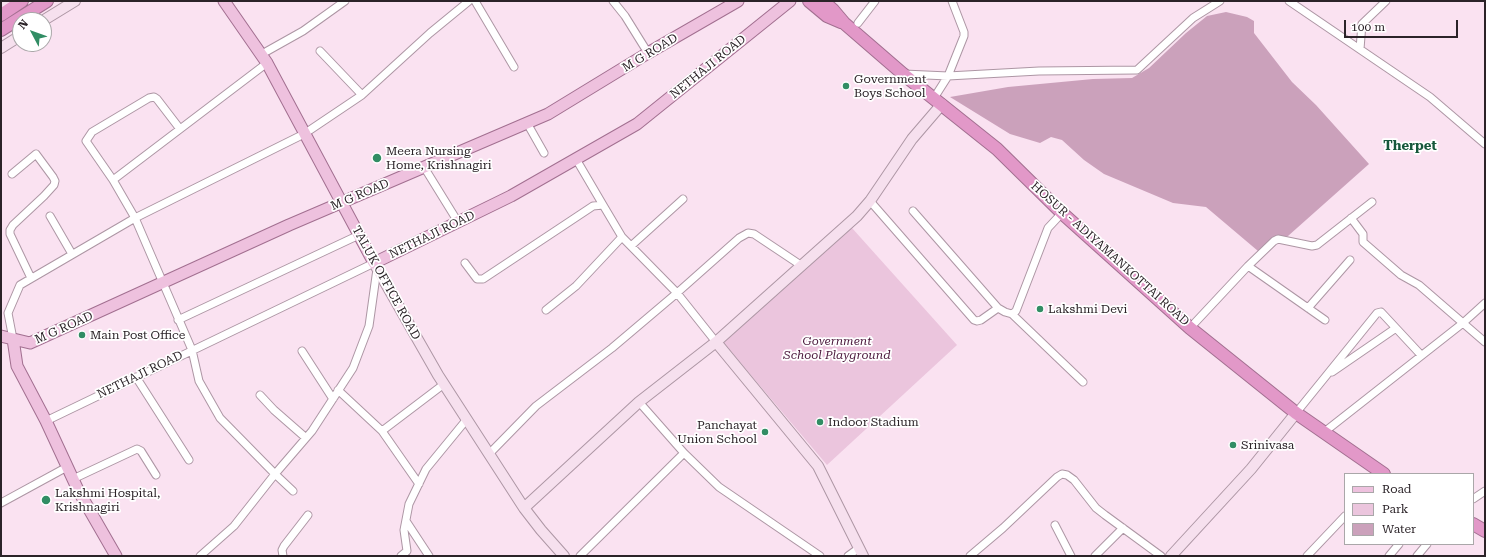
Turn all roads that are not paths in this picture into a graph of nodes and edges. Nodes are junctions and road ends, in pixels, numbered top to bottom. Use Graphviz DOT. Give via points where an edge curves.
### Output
graph roads {
  1 [pos="6,1"];
  2 [pos="22,1"];
  3 [pos="47,1"];
  4 [pos="75,1"];
  5 [pos="224,1"];
  6 [pos="345,1"];
  7 [pos="469,1"];
  8 [pos="475,1"];
  9 [pos="613,1"];
  10 [pos="738,1"];
  11 [pos="790,1"];
  12 [pos="809,1"];
  13 [pos="823,1"];
  14 [pos="875,1"];
  15 [pos="952,1"];
  16 [pos="1220,1"];
  17 [pos="1289,1"];
  18 [pos="1386,1"];
  19 [pos="1,4"];
  20 [pos="1,15"];
  21 [pos="52,15"];
  22 [pos="844,23"];
  23 [pos="858,23"];
  24 [pos="1,30"];
  25 [pos="12,41"];
  26 [pos="1,48"];
  27 [pos="1360,49"];
  28 [pos="320,51"];
  29 [pos="648,53"];
  30 [pos="264,58"];
  31 [pos="514,67"];
  32 [pos="903,74"];
  33 [pos="948,76"];
  34 [pos="362,95"];
  35 [pos="938,101"];
  36 [pos="528,123"];
  37 [pos="180,129"];
  38 [pos="304,134"];
  39 [pos="1485,144"];
  40 [pos="544,154"];
  41 [pos="576,159"];
  42 [pos="424,168"];
  43 [pos="12,174"];
  44 [pos="113,180"];
  45 [pos="683,199"];
  46 [pos="870,201"];
  47 [pos="1372,202"];
  48 [pos="342,203"];
  49 [pos="603,205"];
  50 [pos="913,211"];
  51 [pos="1062,213"];
  52 [pos="50,216"];
  53 [pos="135,218"];
  54 [pos="1351,218"];
  55 [pos="458,222"];
  56 [pos="359,235"];
  57 [pos="622,236"];
  58 [pos="631,246"];
  59 [pos="72,254"];
  60 [pos="1350,260"];
  61 [pos="465,263"];
  62 [pos="375,266"];
  63 [pos="802,266"];
  64 [pos="1248,266"];
  65 [pos="31,278"];
  66 [pos="163,283"];
  67 [pos="677,293"];
  68 [pos="1485,303"];
  69 [pos="998,308"];
  70 [pos="1308,308"];
  71 [pos="546,310"];
  72 [pos="1012,314"];
  73 [pos="178,320"];
  74 [pos="1325,320"];
  75 [pos="1463,323"];
  76 [pos="1190,328"];
  77 [pos="1396,328"];
  78 [pos="1,336"];
  79 [pos="13,339"];
  80 [pos="716,342"];
  81 [pos="1485,342"];
  82 [pos="192,350"];
  83 [pos="302,352"];
  84 [pos="1421,355"];
  85 [pos="136,377"];
  86 [pos="1324,378"];
  87 [pos="1083,382"];
  88 [pos="444,384"];
  89 [pos="338,390"];
  90 [pos="260,395"];
  91 [pos="333,399"];
  92 [pos="639,402"];
  93 [pos="1296,413"];
  94 [pos="467,420"];
  95 [pos="46,421"];
  96 [pos="382,430"];
  97 [pos="1323,433"];
  98 [pos="306,438"];
  99 [pos="684,453"];
  100 [pos="489,454"];
  101 [pos="189,460"];
  102 [pos="67,467"];
  103 [pos="1383,473"];
  104 [pos="275,474"];
  105 [pos="156,475"];
  106 [pos="73,479"];
  107 [pos="419,484"];
  108 [pos="293,491"];
  109 [pos="1485,491"];
  110 [pos="1474,498"];
  111 [pos="1,503"];
  112 [pos="524,508"];
  113 [pos="308,515"];
  114 [pos="1344,517"];
  115 [pos="406,521"];
  116 [pos="1055,525"];
  117 [pos="1474,525"];
  118 [pos="1123,528"];
  119 [pos="1485,531"];
  120 [pos="1399,545"];
  121 [pos="1426,545"];
  122 [pos="861,552"];
  123 [pos="407,554"];
  124 [pos="116,556"];
  125 [pos="200,556"];
  126 [pos="284,556"];
  127 [pos="429,556"];
  128 [pos="564,556"];
  129 [pos="580,556"];
  130 [pos="820,556"];
  131 [pos="848,556"];
  132 [pos="970,556"];
  133 [pos="1071,556"];
  134 [pos="1095,556"];
  135 [pos="1161,556"];
  136 [pos="1170,556"];
  137 [pos="1307,556"];
  138 [pos="1389,556"];
  139 [pos="1416,556"];
  1 -- 19 [label="street"];
  2 -- 20 [label="highway"];
  3 -- 24 [label="highway"];
  4 -- 21 [label="street"];
  5 -- 30 [label="main road, TALUK OFFICE ROAD"];
  6 -- 30 [label="street"];
  7 -- 34 [label="street"];
  8 -- 31 [label="street"];
  9 -- 29 [label="street"];
  10 -- 29 [label="main road, M G ROAD"];
  11 -- 41 [label="main road, NETHAJI ROAD" via="637,124"];
  12 -- 22 [label="highway, HOSUR - ADIYAMANKOTTAI ROAD" via="827,16"];
  13 -- 22 [label="highway, HOSUR - ADIYAMANKOTTAI ROAD"];
  14 -- 23 [label="street"];
  15 -- 33 [label="street" via="964,36"];
  16 -- 33 [label="street" via="1193,18 1137,70 1039,71"];
  17 -- 27 [label="street"];
  18 -- 27 [label="street" via="1362,24"];
  22 -- 32 [label="highway, HOSUR - ADIYAMANKOTTAI ROAD"];
  25 -- 26 [label="street"];
  27 -- 39 [label="street" via="1430,97"];
  28 -- 34 [label="street"];
  29 -- 36 [label="main road, M G ROAD" via="548,114"];
  30 -- 37 [label="street"];
  30 -- 38 [label="main road, TALUK OFFICE ROAD"];
  32 -- 33 [label="street"];
  32 -- 35 [label="highway, HOSUR - ADIYAMANKOTTAI ROAD"];
  33 -- 35 [label="street"];
  34 -- 38 [label="street"];
  35 -- 46 [label="street"];
  35 -- 51 [label="highway, HOSUR - ADIYAMANKOTTAI ROAD" via="997,149"];
  36 -- 40 [label="street"];
  36 -- 42 [label="main road, M G ROAD"];
  37 -- 44 [label="street"];
  37 -- 44 [label="street" via="154,97 92,132 86,141"];
  38 -- 48 [label="main road, TALUK OFFICE ROAD"];
  38 -- 53 [label="street"];
  41 -- 49 [label="street"];
  41 -- 55 [label="main road, NETHAJI ROAD" via="511,196"];
  42 -- 48 [label="main road, M G ROAD"];
  42 -- 55 [label="street"];
  43 -- 65 [label="street" via="36,154 55,181 44,196 12,225 10,230"];
  44 -- 53 [label="street"];
  45 -- 58 [label="street"];
  46 -- 63 [label="street"];
  46 -- 69 [label="street" via="974,320 981,320"];
  47 -- 54 [label="street"];
  48 -- 56 [label="main road, TALUK OFFICE ROAD"];
  48 -- 66 [label="main road, M G ROAD"];
  49 -- 57 [label="street"];
  49 -- 61 [label="street" via="593,206 483,279 477,278"];
  50 -- 69 [label="street"];
  51 -- 72 [label="street" via="1048,228 1016,311"];
  51 -- 76 [label="highway, HOSUR - ADIYAMANKOTTAI ROAD"];
  52 -- 59 [label="street"];
  53 -- 59 [label="street"];
  53 -- 66 [label="street"];
  54 -- 64 [label="street" via="1317,245 1278,239"];
  54 -- 75 [label="street" via="1363,234 1363,242"];
  55 -- 62 [label="main road, NETHAJI ROAD"];
  56 -- 62 [label="main road, TALUK OFFICE ROAD"];
  56 -- 73 [label="street"];
  57 -- 58 [label="street"];
  57 -- 71 [label="street" via="576,286"];
  58 -- 67 [label="street"];
  59 -- 65 [label="street"];
  60 -- 70 [label="street"];
  62 -- 82 [label="street, NETHAJI ROAD"];
  62 -- 88 [label="street, TALUK OFFICE ROAD"];
  62 -- 89 [label="street" via="369,326 353,368"];
  63 -- 67 [label="street" via="754,234 748,233"];
  63 -- 80 [label="street"];
  64 -- 70 [label="street"];
  64 -- 76 [label="street"];
  65 -- 79 [label="street" via="20,285 8,313"];
  66 -- 73 [label="street"];
  66 -- 79 [label="main road, M G ROAD" via="30,343"];
  67 -- 80 [label="street"];
  67 -- 100 [label="street" via="612,348 536,406"];
  68 -- 75 [label="street"];
  69 -- 72 [label="street"];
  70 -- 74 [label="street"];
  72 -- 87 [label="street"];
  73 -- 82 [label="street"];
  75 -- 81 [label="street"];
  75 -- 84 [label="street"];
  76 -- 93 [label="highway, HOSUR - ADIYAMANKOTTAI ROAD"];
  77 -- 84 [label="street"];
  77 -- 86 [label="street"];
  77 -- 86 [label="street" via="1384,314 1377,313"];
  78 -- 79 [label="main road, M G ROAD"];
  79 -- 95 [label="main road" via="17,366"];
  80 -- 92 [label="street"];
  80 -- 122 [label="street" via="818,466"];
  82 -- 85 [label="street, NETHAJI ROAD"];
  82 -- 104 [label="street" via="199,381 220,418"];
  83 -- 91 [label="street"];
  84 -- 97 [label="street"];
  85 -- 95 [label="street, NETHAJI ROAD"];
  85 -- 101 [label="street"];
  86 -- 93 [label="street"];
  88 -- 94 [label="street, TALUK OFFICE ROAD"];
  88 -- 96 [label="street"];
  89 -- 91 [label="street"];
  89 -- 96 [label="street"];
  90 -- 98 [label="street"];
  91 -- 98 [label="street"];
  92 -- 99 [label="street"];
  92 -- 112 [label="street"];
  93 -- 97 [label="highway, HOSUR - ADIYAMANKOTTAI ROAD"];
  93 -- 136 [label="street" via="1251,469"];
  94 -- 100 [label="street, TALUK OFFICE ROAD"];
  94 -- 107 [label="street" via="426,469"];
  95 -- 102 [label="main road"];
  96 -- 107 [label="street"];
  97 -- 103 [label="highway, HOSUR - ADIYAMANKOTTAI ROAD"];
  98 -- 104 [label="street"];
  99 -- 129 [label="street"];
  99 -- 130 [label="street" via="719,487"];
  100 -- 112 [label="street, TALUK OFFICE ROAD"];
  102 -- 106 [label="main road"];
  102 -- 111 [label="street"];
  104 -- 108 [label="street"];
  104 -- 125 [label="street" via="234,526"];
  105 -- 106 [label="street" via="137,449"];
  106 -- 124 [label="main road"];
  107 -- 115 [label="street" via="409,504"];
  109 -- 110 [label="street"];
  112 -- 128 [label="street, TALUK OFFICE ROAD"];
  113 -- 126 [label="street" via="284,546"];
  114 -- 137 [label="street"];
  115 -- 123 [label="street" via="404,530"];
  115 -- 127 [label="street"];
  116 -- 133 [label="street"];
  117 -- 119 [label="highway"];
  118 -- 132 [label="street" via="1096,508 1074,480 1062,474"];
  118 -- 134 [label="street"];
  118 -- 135 [label="street"];
  120 -- 138 [label="street"];
  121 -- 139 [label="street"];
  122 -- 131 [label="street"];
}
